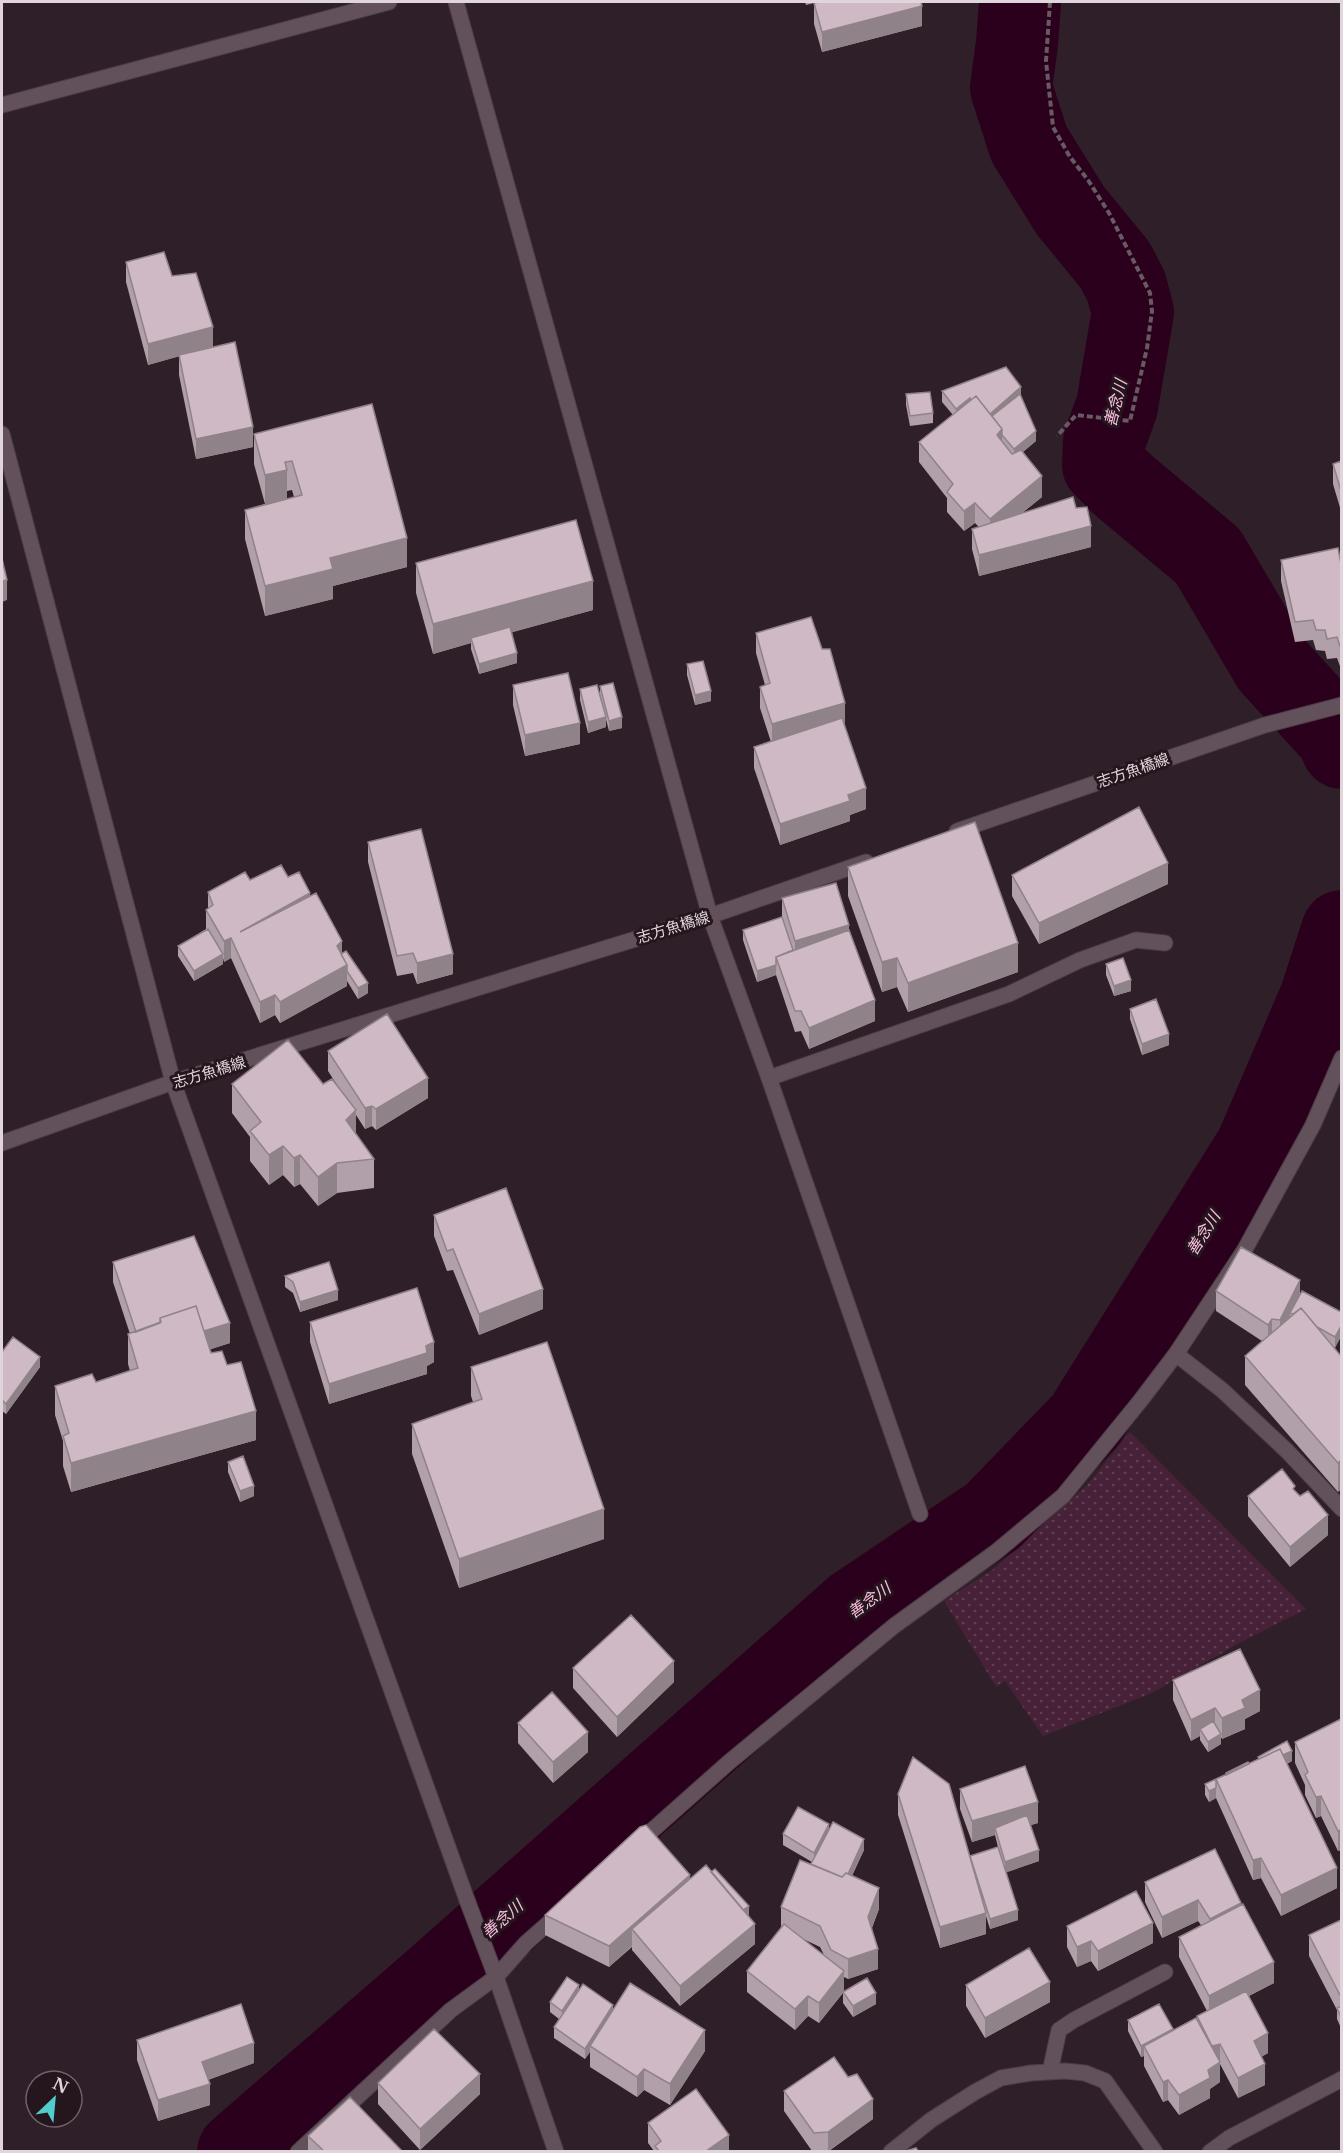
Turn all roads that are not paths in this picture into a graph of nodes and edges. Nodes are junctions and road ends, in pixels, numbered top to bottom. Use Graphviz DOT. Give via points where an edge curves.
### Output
graph roads {
  1 [pos="389,2"];
  2 [pos="456,2"];
  3 [pos="2,105"];
  4 [pos="2,434"];
  5 [pos="1341,705"];
  6 [pos="948,834"];
  7 [pos="880,857"];
  8 [pos="710,916"];
  9 [pos="1166,943"];
  10 [pos="1341,1058"];
  11 [pos="769,1078"];
  12 [pos="173,1082"];
  13 [pos="2,1143"];
  14 [pos="1176,1354"];
  15 [pos="1341,1509"];
  16 [pos="920,1514"];
  17 [pos="629,1851"];
  18 [pos="569,1905"];
  19 [pos="1165,1972"];
  20 [pos="496,1977"];
  21 [pos="1050,2072"];
  22 [pos="1341,2079"];
  23 [pos="298,2151"];
  24 [pos="556,2151"];
  25 [pos="891,2151"];
  26 [pos="1155,2151"];
  27 [pos="1210,2151"];
  1 -- 3 [label="street"];
  2 -- 8 [label="street"];
  4 -- 12 [label="street"];
  5 -- 6 [label="street, 志方魚橋線" via="1265,725"];
  7 -- 8 [label="street, 志方魚橋線"];
  8 -- 11 [label="street"];
  8 -- 12 [label="street, 志方魚橋線"];
  9 -- 11 [label="street" via="1136,940 1080,960 1009,994"];
  10 -- 14 [label="street" via="1313,1125 1271,1203"];
  11 -- 16 [label="street"];
  12 -- 13 [label="street, 志方魚橋線"];
  12 -- 20 [label="street"];
  14 -- 15 [label="street" via="1222,1390 1287,1451"];
  14 -- 17 [label="street" via="1063,1496 996,1552 894,1626 728,1763"];
  18 -- 20 [label="street" via="526,1943"];
  19 -- 21 [label="street" via="1059,2030"];
  20 -- 23 [label="street" via="452,2010"];
  20 -- 24 [label="street"];
  21 -- 25 [label="street" via="1001,2078 931,2120"];
  21 -- 26 [label="street" via="1085,2073 1105,2081"];
  22 -- 27 [label="street"];
}
